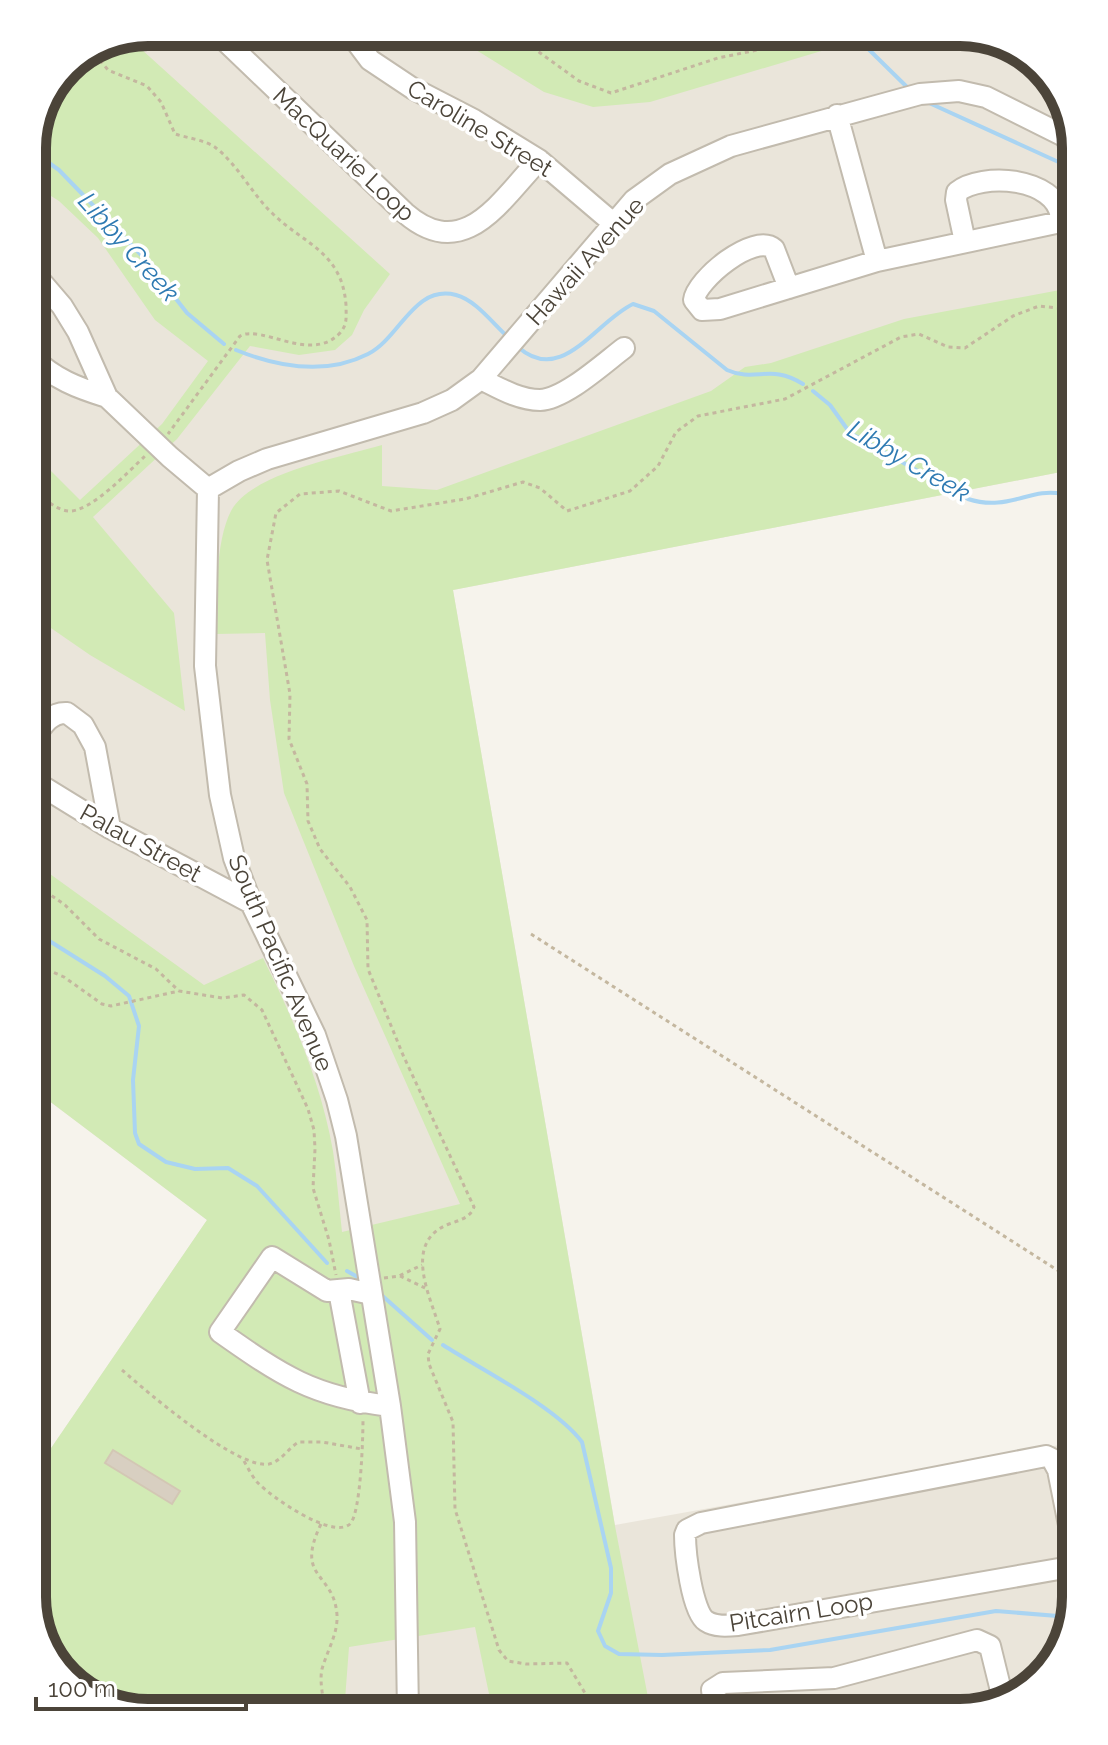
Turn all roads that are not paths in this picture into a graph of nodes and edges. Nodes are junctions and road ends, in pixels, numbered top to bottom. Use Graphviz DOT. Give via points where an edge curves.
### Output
graph roads {
  1 [pos="234,46"];
  2 [pos="360,46"];
  3 [pos="837,115"];
  4 [pos="1061,135"];
  5 [pos="539,160"];
  6 [pos="613,223"];
  7 [pos="965,242"];
  8 [pos="877,261"];
  9 [pos="46,285"];
  10 [pos="789,288"];
  11 [pos="624,348"];
  12 [pos="46,369"];
  13 [pos="481,379"];
  14 [pos="107,397"];
  15 [pos="208,489"];
  16 [pos="46,722"];
  17 [pos="46,789"];
  18 [pos="110,828"];
  19 [pos="251,903"];
  20 [pos="370,1288"];
  21 [pos="339,1291"];
  22 [pos="390,1406"];
  23 [pos="362,1411"];
  24 [pos="1062,1490"];
  25 [pos="1062,1568"];
  26 [pos="1001,1691"];
  27 [pos="408,1699"];
  28 [pos="712,1699"];
  1 -- 5 [label="street, MacQuarie Loop" via="405,213 431,231 454,234 474,226"];
  2 -- 5 [label="street, Caroline Street" via="370,60 402,81"];
  3 -- 4 [label="street, Hawaii Avenue" via="920,94 959,91 986,97"];
  3 -- 6 [label="street, Hawaii Avenue" via="696,160 634,200"];
  3 -- 8 [label="street"];
  5 -- 6 [label="street, Caroline Street"];
  6 -- 13 [label="street, Hawaii Avenue"];
  7 -- 7 [label="street" via="956,200 957,192 968,186 1019,181 1048,195 1060,210 1056,223"];
  7 -- 8 [label="street"];
  8 -- 10 [label="street"];
  9 -- 14 [label="street" via="78,332"];
  10 -- 10 [label="street" via="709,312 694,300 702,282 759,244 774,249"];
  11 -- 13 [label="street" via="549,399 524,398"];
  12 -- 14 [label="street" via="75,387"];
  13 -- 15 [label="street, Hawaii Avenue" via="423,413 267,459"];
  14 -- 15 [label="street"];
  15 -- 19 [label="street, South Pacific Avenue" via="205,666 210,715 220,795"];
  16 -- 18 [label="street" via="56,713 67,713 83,725 96,749"];
  17 -- 18 [label="street, Palau Street"];
  18 -- 19 [label="street, Palau Street"];
  19 -- 20 [label="street, South Pacific Avenue" via="330,1075 346,1136"];
  20 -- 21 [label="street"];
  20 -- 22 [label="street, South Pacific Avenue"];
  21 -- 23 [label="street"];
  21 -- 23 [label="street" via="322,1289 272,1257 220,1332 278,1373"];
  22 -- 23 [label="street"];
  22 -- 27 [label="street, South Pacific Avenue" via="407,1546"];
  24 -- 25 [label="street, Pitcairn Loop" via="1052,1459 1038,1457 693,1525 685,1542 696,1606 701,1617 716,1625"];
  26 -- 28 [label="street" via="993,1652 977,1640 834,1678 716,1685"];
}
